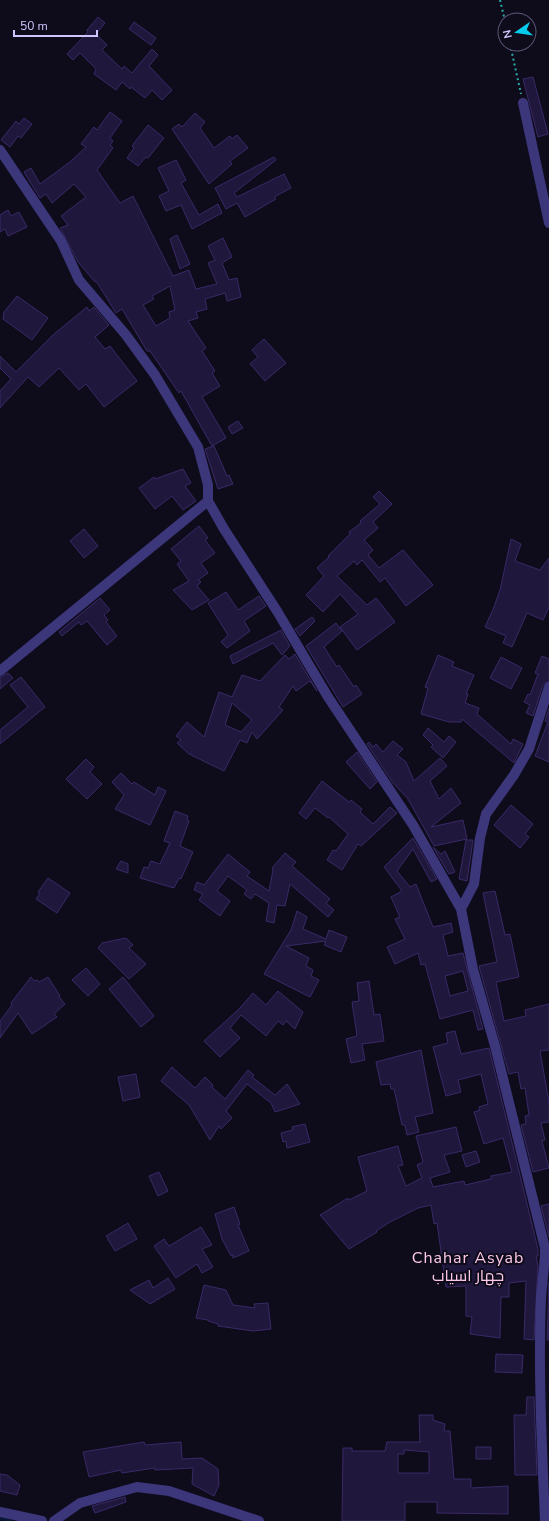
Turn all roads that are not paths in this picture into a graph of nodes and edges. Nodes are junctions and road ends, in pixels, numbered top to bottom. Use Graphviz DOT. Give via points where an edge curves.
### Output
graph roads {
  1 [pos="523,104"];
  2 [pos="0,150"];
  3 [pos="549,223"];
  4 [pos="208,501"];
  5 [pos="0,671"];
  6 [pos="549,687"];
  7 [pos="461,909"];
  8 [pos="547,1267"];
  9 [pos="0,1512"];
  10 [pos="42,1521"];
  11 [pos="54,1521"];
  12 [pos="259,1521"];
  13 [pos="545,1521"];
  1 -- 3 [label="street"];
  2 -- 4 [label="street" via="61,241 79,280 156,375 198,447 208,485"];
  4 -- 5 [label="street"];
  4 -- 7 [label="street" via="328,697 413,825"];
  6 -- 7 [label="street" via="529,749 486,814 474,884"];
  7 -- 8 [label="street" via="473,969 495,1046 545,1248"];
  8 -- 13 [label="street" via="541,1298 540,1422"];
  9 -- 10 [label="street"];
  11 -- 12 [label="street" via="80,1503 137,1486 169,1491"];
}
